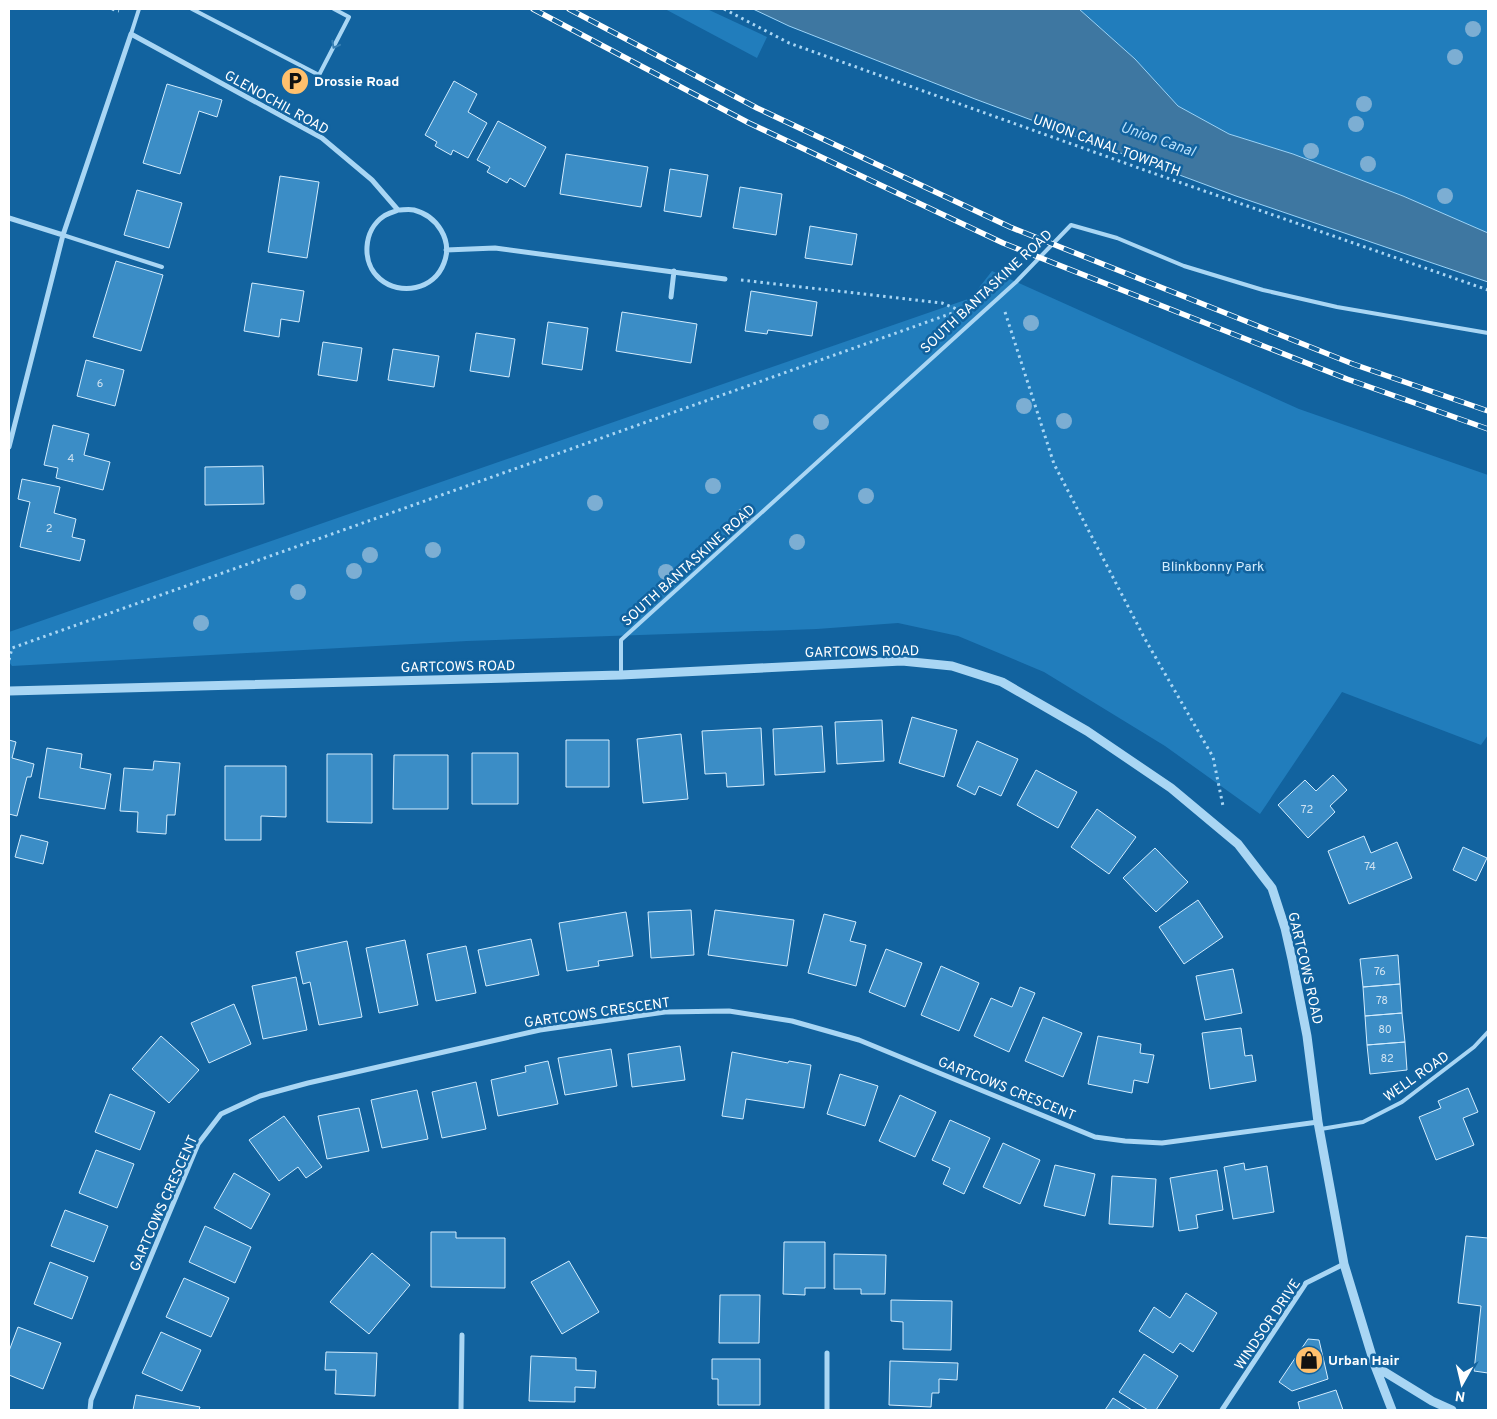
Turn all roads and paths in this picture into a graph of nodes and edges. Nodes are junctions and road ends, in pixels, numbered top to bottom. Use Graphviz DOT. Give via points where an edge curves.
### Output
graph roads {
  1 [pos="112,9"];
  2 [pos="139,9"];
  3 [pos="192,9"];
  4 [pos="334,9"];
  5 [pos="724,9"];
  6 [pos="119,11"];
  7 [pos="131,34"];
  8 [pos="398,210"];
  9 [pos="9,218"];
  10 [pos="63,235"];
  11 [pos="446,250"];
  12 [pos="162,267"];
  13 [pos="674,272"];
  14 [pos="725,279"];
  15 [pos="1488,290"];
  16 [pos="1000,296"];
  17 [pos="671,297"];
  18 [pos="1488,333"];
  19 [pos="9,446"];
  20 [pos="9,660"];
  21 [pos="621,675"];
  22 [pos="9,691"];
  23 [pos="1229,836"];
  24 [pos="1488,1032"];
  25 [pos="1318,1126"];
  26 [pos="1344,1264"];
  27 [pos="462,1336"];
  28 [pos="827,1353"];
  29 [pos="1375,1366"];
  30 [pos="90,1410"];
  31 [pos="461,1410"];
  32 [pos="827,1410"];
  33 [pos="1222,1410"];
  34 [pos="1392,1410"];
  35 [pos="1452,1410"];
  1 -- 6 [label="path"];
  2 -- 7 [label="lane"];
  4 -- 3 [label="lane, one-way" via="349,17 319,75"];
  5 -- 15 [label="path, UNION CANAL TOWPATH" via="789,43"];
  7 -- 8 [label="street, GLENOCHIL ROAD" via="322,138 372,180"];
  7 -- 10 [label="street"];
  8 -- 11 [label="street" via="426,214 444,235"];
  8 -- 11 [label="street" via="374,225 368,238 369,265 386,284 399,289 426,284 444,263"];
  9 -- 10 [label="street"];
  10 -- 12 [label="lane"];
  10 -- 19 [label="street"];
  11 -- 13 [label="street" via="495,248"];
  13 -- 14 [label="street"];
  13 -- 17 [label="street"];
  14 -- 20 [label="path" via="942,303 960,310 12,648"];
  16 -- 18 [label="lane, SOUTH BANTASKINE ROAD" via="1071,225 1118,238 1184,266 1263,290 1337,307"];
  16 -- 21 [label="lane, SOUTH BANTASKINE ROAD" via="621,640"];
  16 -- 23 [label="path" via="1054,464 1145,639 1213,757"];
  21 -- 22 [label="street, GARTCOWS ROAD"];
  21 -- 23 [label="street, GARTCOWS ROAD" via="902,661 952,666 1002,682 1087,731 1172,788"];
  23 -- 25 [label="street, GARTCOWS ROAD" via="1272,888 1285,928 1307,1036"];
  24 -- 25 [label="lane, WELL ROAD" via="1474,1048 1402,1102 1364,1122"];
  25 -- 26 [label="street, GARTCOWS ROAD"];
  25 -- 30 [label="street, GARTCOWS CRESCENT" via="1162,1143 1095,1137 859,1040 792,1021 729,1011 665,1012 540,1030 308,1083 260,1096 221,1114 198,1144 91,1400"];
  26 -- 29 [label="street, GARTCOWS ROAD"];
  26 -- 33 [label="street, WINDSOR DRIVE" via="1306,1283"];
  27 -- 31 [label="street"];
  28 -- 32 [label="street"];
  29 -- 34 [label="street, GARTCOWS ROAD"];
  29 -- 35 [label="street"];
}
